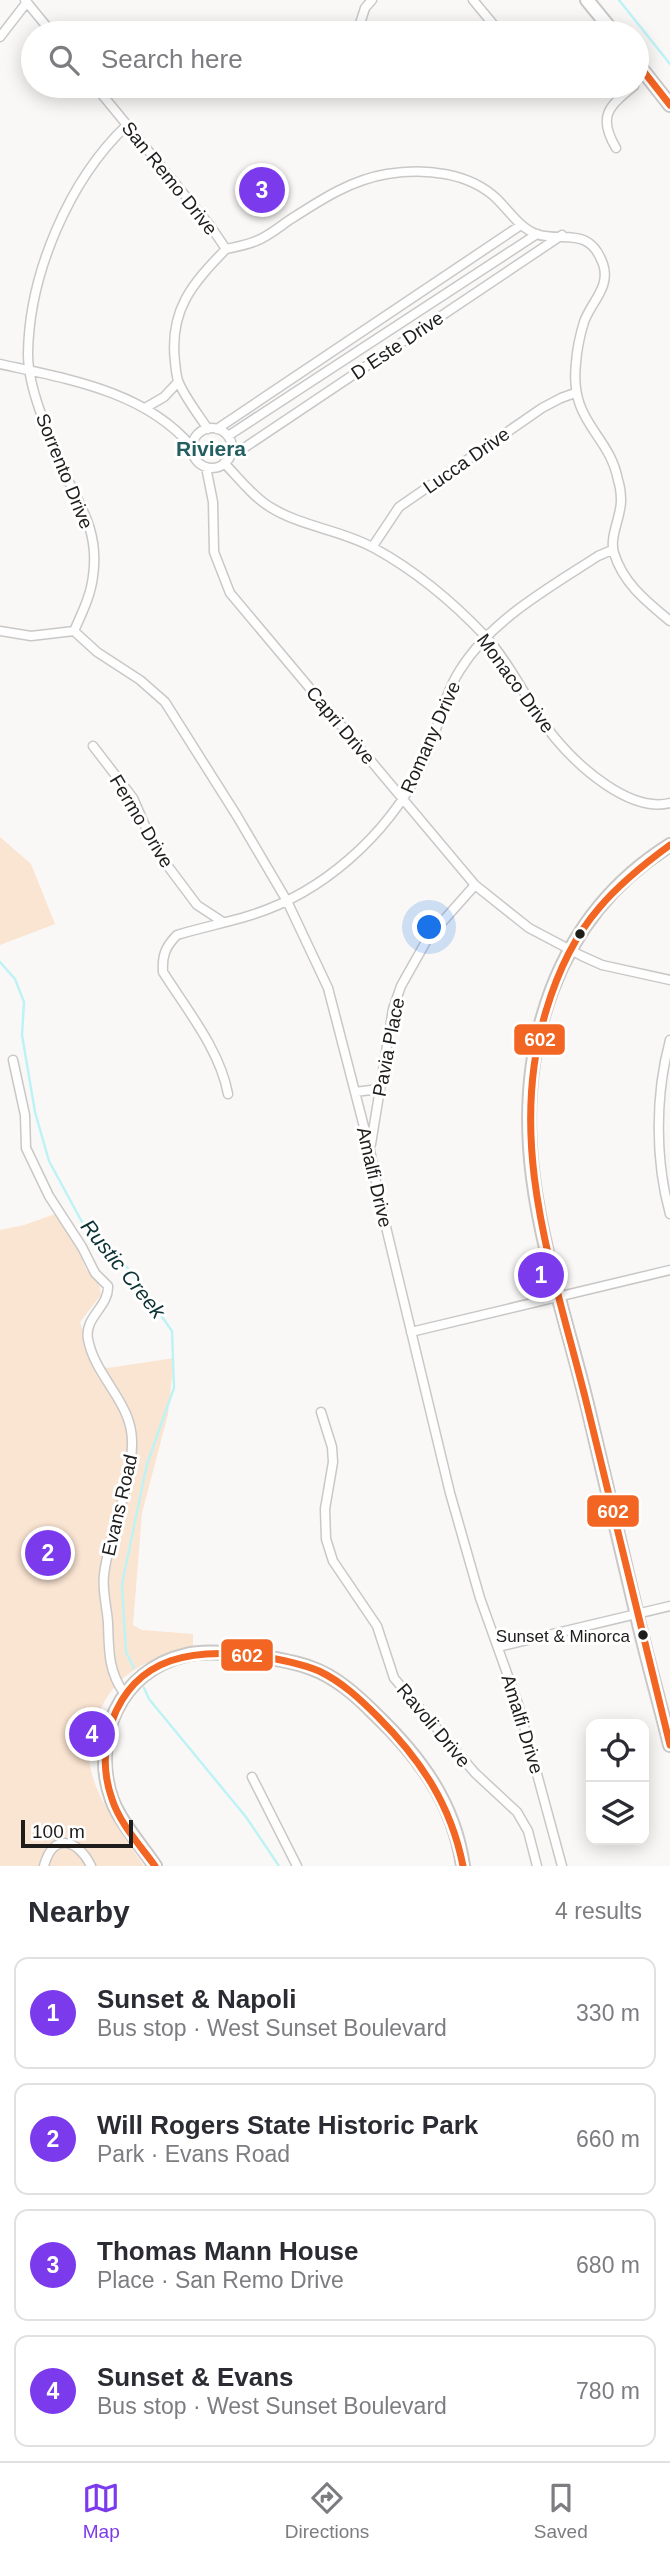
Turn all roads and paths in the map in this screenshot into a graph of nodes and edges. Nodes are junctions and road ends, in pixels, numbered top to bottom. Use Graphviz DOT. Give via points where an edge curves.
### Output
graph roads {
  1 [pos="372,0"];
  2 [pos="474,0"];
  3 [pos="587,0"];
  4 [pos="26,1"];
  5 [pos="42,21"];
  6 [pos="361,21"];
  7 [pos="489,21"];
  8 [pos="604,21"];
  9 [pos="0,37"];
  10 [pos="649,89"];
  11 [pos="105,98"];
  12 [pos="619,98"];
  13 [pos="670,105"];
  14 [pos="127,125"];
  15 [pos="616,148"];
  16 [pos="521,225"];
  17 [pos="537,234"];
  18 [pos="562,235"];
  19 [pos="226,249"];
  20 [pos="0,364"];
  21 [pos="30,371"];
  22 [pos="178,382"];
  23 [pos="575,393"];
  24 [pos="145,408"];
  25 [pos="212,429"];
  26 [pos="228,436"];
  27 [pos="192,447"];
  28 [pos="231,452"];
  29 [pos="224,463"];
  30 [pos="206,467"];
  31 [pos="373,547"];
  32 [pos="612,550"];
  33 [pos="670,621"];
  34 [pos="0,631"];
  35 [pos="74,631"];
  36 [pos="486,638"];
  37 [pos="93,746"];
  38 [pos="403,799"];
  39 [pos="670,803"];
  40 [pos="670,845"];
  41 [pos="475,885"];
  42 [pos="287,901"];
  43 [pos="223,922"];
  44 [pos="568,949"];
  45 [pos="670,980"];
  46 [pos="670,1040"];
  47 [pos="13,1060"];
  48 [pos="379,1089"];
  49 [pos="355,1092"];
  50 [pos="228,1094"];
  51 [pos="370,1150"];
  52 [pos="670,1214"];
  53 [pos="670,1270"];
  54 [pos="556,1295"];
  55 [pos="411,1332"];
  56 [pos="321,1412"];
  57 [pos="670,1606"];
  58 [pos="636,1614"];
  59 [pos="498,1647"];
  60 [pos="124,1693"];
  61 [pos="670,1745"];
  62 [pos="252,1777"];
  63 [pos="44,1866"];
  64 [pos="91,1866"];
  65 [pos="155,1866"];
  66 [pos="297,1866"];
  67 [pos="463,1866"];
  68 [pos="537,1866"];
  69 [pos="562,1866"];
  1 -- 6 [label="street"];
  2 -- 7 [label="street"];
  3 -- 8 [label="main road"];
  4 -- 5 [label="street"];
  4 -- 9 [label="street"];
  10 -- 13 [label="main road"];
  11 -- 14 [label="street, San Remo Drive"];
  12 -- 15 [label="street" via="606,116"];
  14 -- 19 [label="street, San Remo Drive"];
  14 -- 21 [label="street, Sorrento Drive" via="89,170 54,236 36,297"];
  16 -- 17 [label="street, San Remo Drive"];
  16 -- 19 [label="street, San Remo Drive" via="482,186 450,175 413,171 354,183 258,240"];
  16 -- 25 [label="street, D Este Drive"];
  17 -- 18 [label="street, San Remo Drive"];
  17 -- 26 [label="street, D Este Drive"];
  18 -- 23 [label="street, San Remo Drive" via="585,240 604,265 603,289 585,319 579,340"];
  18 -- 28 [label="street, D Este Drive" via="244,448"];
  19 -- 22 [label="street" via="183,300 175,325"];
  20 -- 21 [label="street"];
  21 -- 24 [label="street" via="106,390"];
  21 -- 35 [label="street, Sorrento Drive" via="47,430 82,503 93,540 93,579"];
  22 -- 24 [label="street"];
  22 -- 25 [label="street"];
  23 -- 31 [label="street, Lucca Drive" via="542,408 399,507"];
  23 -- 32 [label="street, San Remo Drive" via="618,477 621,501"];
  24 -- 27 [label="street"];
  25 -- 26 [label="street"];
  25 -- 27 [label="street, D Este Drive" via="196,435"];
  26 -- 28 [label="street"];
  27 -- 30 [label="street" via="196,460"];
  28 -- 29 [label="street"];
  29 -- 30 [label="street"];
  29 -- 31 [label="street, Monaco Drive" via="268,506"];
  30 -- 38 [label="street, Capri Drive" via="213,502 214,552 230,593"];
  31 -- 36 [label="street, Monaco Drive" via="450,601"];
  32 -- 33 [label="street" via="634,590"];
  32 -- 36 [label="street, Romany Drive" via="518,609"];
  34 -- 35 [label="street" via="31,636"];
  35 -- 42 [label="street, Amalfi Drive" via="165,702"];
  36 -- 38 [label="street, Romany Drive" via="456,678 422,766"];
  36 -- 39 [label="street, Monaco Drive" via="574,758 638,803"];
  37 -- 43 [label="street, Fermo Drive" via="132,798 155,849 197,905"];
  38 -- 41 [label="street, Capri Drive"];
  38 -- 42 [label="street, Romany Drive" via="360,850"];
  40 -- 44 [label="main road" via="620,882"];
  41 -- 44 [label="street, Capri Drive" via="529,928"];
  41 -- 48 [label="street, Pavia Place" via="428,938 401,986"];
  42 -- 43 [label="street, Romany Drive"];
  42 -- 49 [label="street, Amalfi Drive" via="328,988"];
  43 -- 50 [label="street, Romany Drive" via="177,935 162,961 163,972 220,1068"];
  44 -- 45 [label="street, Capri Drive" via="602,965"];
  44 -- 54 [label="main road" via="538,1034 530,1112 532,1176"];
  46 -- 52 [label="street" via="659,1132 662,1184"];
  47 -- 60 [label="street, Evans Road" via="25,1115 26,1148 49,1196 95,1273 108,1286 88,1326 88,1337 132,1426 130,1470 104,1577 108,1657"];
  48 -- 49 [label="street"];
  48 -- 51 [label="street, Pavia Place"];
  49 -- 51 [label="street, Amalfi Drive"];
  51 -- 55 [label="street, Amalfi Drive"];
  53 -- 54 [label="street"];
  54 -- 55 [label="street"];
  54 -- 58 [label="main road" via="587,1401"];
  55 -- 59 [label="street, Amalfi Drive" via="450,1493"];
  56 -- 68 [label="street, Ravoli Drive" via="332,1447 326,1539 333,1561 377,1626 394,1678 475,1773 517,1812 528,1831"];
  57 -- 58 [label="street"];
  58 -- 59 [label="street"];
  58 -- 61 [label="main road"];
  59 -- 69 [label="street, Amalfi Drive" via="538,1771"];
  60 -- 65 [label="main road" via="106,1732 103,1759 107,1783 118,1812"];
  60 -- 67 [label="main road" via="155,1667 197,1653 283,1661 338,1681 398,1735 427,1772 453,1822"];
  62 -- 66 [label="street"];
  63 -- 64 [label="street" via="47,1855 66,1843 80,1848"];
}
